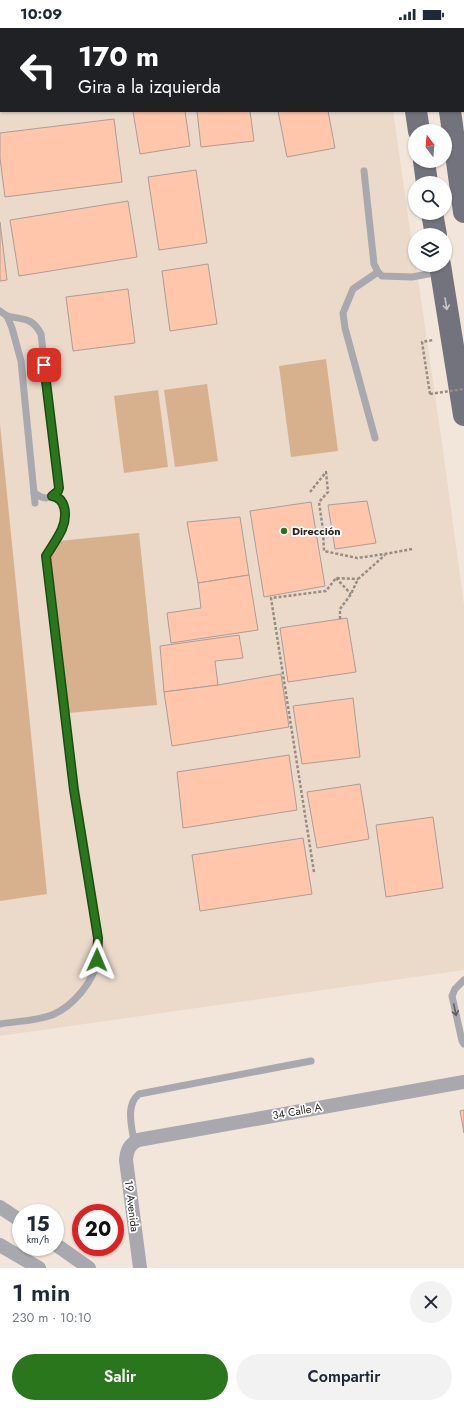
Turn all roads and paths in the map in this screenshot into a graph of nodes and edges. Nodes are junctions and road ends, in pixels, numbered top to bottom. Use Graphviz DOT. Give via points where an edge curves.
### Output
graph roads {
  1 [pos="416,112"];
  2 [pos="450,112"];
  3 [pos="418,124"];
  4 [pos="364,171"];
  5 [pos="463,198"];
  6 [pos="378,272"];
  7 [pos="428,272"];
  8 [pos="442,272"];
  9 [pos="0,311"];
  10 [pos="6,316"];
  11 [pos="422,342"];
  12 [pos="464,389"];
  13 [pos="464,415"];
  14 [pos="375,438"];
  15 [pos="310,492"];
  16 [pos="34,493"];
  17 [pos="52,496"];
  18 [pos="35,502"];
  19 [pos="412,549"];
  20 [pos="385,554"];
  21 [pos="336,578"];
  22 [pos="358,579"];
  23 [pos="351,594"];
  24 [pos="340,619"];
  25 [pos="314,872"];
  26 [pos="464,980"];
  27 [pos="0,1024"];
  28 [pos="464,1044"];
  29 [pos="311,1061"];
  30 [pos="464,1082"];
  31 [pos="132,1143"];
  32 [pos="0,1207"];
  33 [pos="12,1215"];
  34 [pos="0,1245"];
  35 [pos="64,1250"];
  36 [pos="39,1268"];
  37 [pos="89,1268"];
  38 [pos="140,1268"];
  1 -- 3 [label="main road"];
  2 -- 5 [label="main road"];
  4 -- 6 [label="lane" via="374,264"];
  6 -- 7 [label="lane" via="382,276 412,277"];
  6 -- 14 [label="lane" via="353,289 343,313"];
  8 -- 13 [label="main road, one-way"];
  9 -- 10 [label="lane"];
  10 -- 16 [label="lane" via="21,361"];
  10 -- 17 [label="lane" via="30,321 36,325 40,334 59,488"];
  11 -- 12 [label="path, bridge" via="430,394"];
  15 -- 20 [label="path" via="326,472 328,492 319,502 324,551 357,558"];
  16 -- 17 [label="lane" via="46,498"];
  16 -- 18 [label="lane"];
  17 -- 27 [label="lane" via="61,500 64,515 62,529 46,556 74,790 98,938 97,960 83,991 64,1008 44,1017"];
  19 -- 20 [label="path"];
  20 -- 22 [label="path"];
  21 -- 22 [label="path"];
  21 -- 23 [label="path"];
  21 -- 25 [label="path" via="326,591 271,598"];
  22 -- 23 [label="path"];
  23 -- 24 [label="path" via="340,609"];
  26 -- 28 [label="lane, one-way" via="452,996"];
  29 -- 31 [label="lane" via="139,1094 131,1108"];
  30 -- 31 [label="street, 34 Calle A" via="145,1138"];
  31 -- 38 [label="street, 19 Avenida" via="126,1160"];
  32 -- 33 [label="street"];
  34 -- 36 [label="street"];
  35 -- 37 [label="street"];
}
